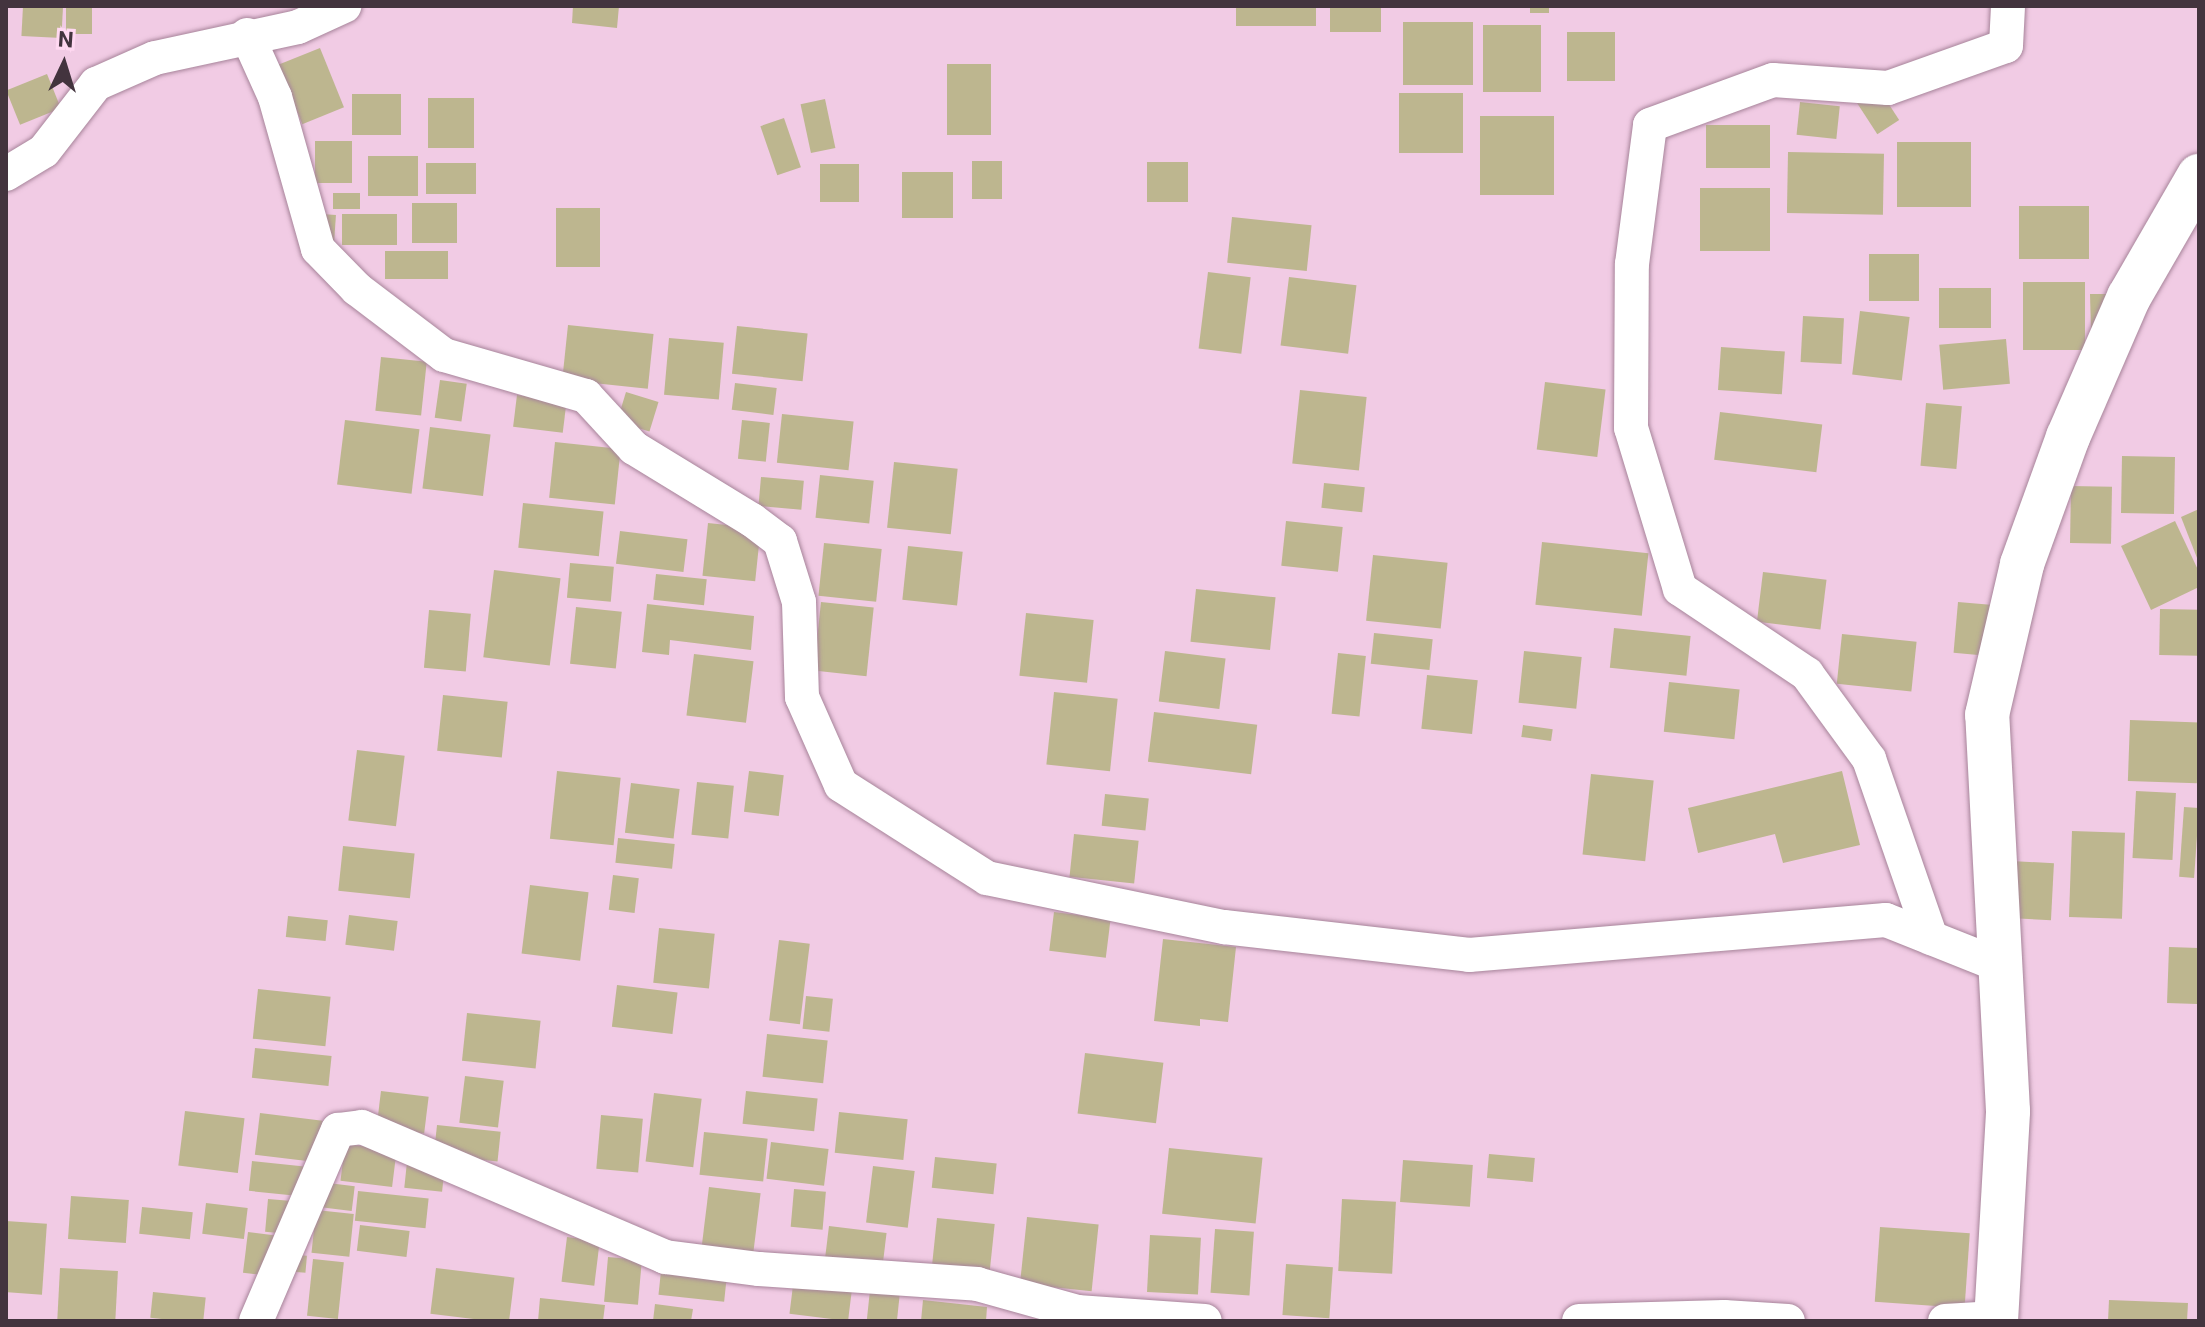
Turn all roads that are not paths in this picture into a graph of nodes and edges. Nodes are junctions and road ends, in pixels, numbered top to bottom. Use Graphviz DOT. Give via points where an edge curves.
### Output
graph roads {
  1 [pos="344,6"];
  2 [pos="2008,6"];
  3 [pos="247,35"];
  4 [pos="6,174"];
  5 [pos="2199,176"];
  6 [pos="1931,938"];
  7 [pos="1999,965"];
  8 [pos="1996,1320"];
  9 [pos="256,1321"];
  10 [pos="1205,1321"];
  11 [pos="1579,1321"];
  12 [pos="1788,1321"];
  13 [pos="1945,1321"];
  1 -- 3 [label="street" via="298,27"];
  2 -- 6 [label="street" via="2006,46 1888,88 1773,80 1650,125 1632,264 1631,428 1680,589 1807,674 1869,759"];
  3 -- 4 [label="street" via="155,58 96,84 44,151"];
  3 -- 6 [label="street" via="275,97 318,249 357,289 444,355 586,396 634,448 780,541 799,602 802,697 841,785 987,878 1224,927 1469,955 1886,920"];
  5 -- 7 [label="street" via="2129,297 2068,437 2022,564 1987,715"];
  6 -- 7 [label="street"];
  7 -- 8 [label="street" via="2008,1111"];
  8 -- 13 [label="street"];
  9 -- 10 [label="street" via="338,1130 362,1127 665,1257 977,1284 1077,1312"];
  11 -- 12 [label="street"];
}
